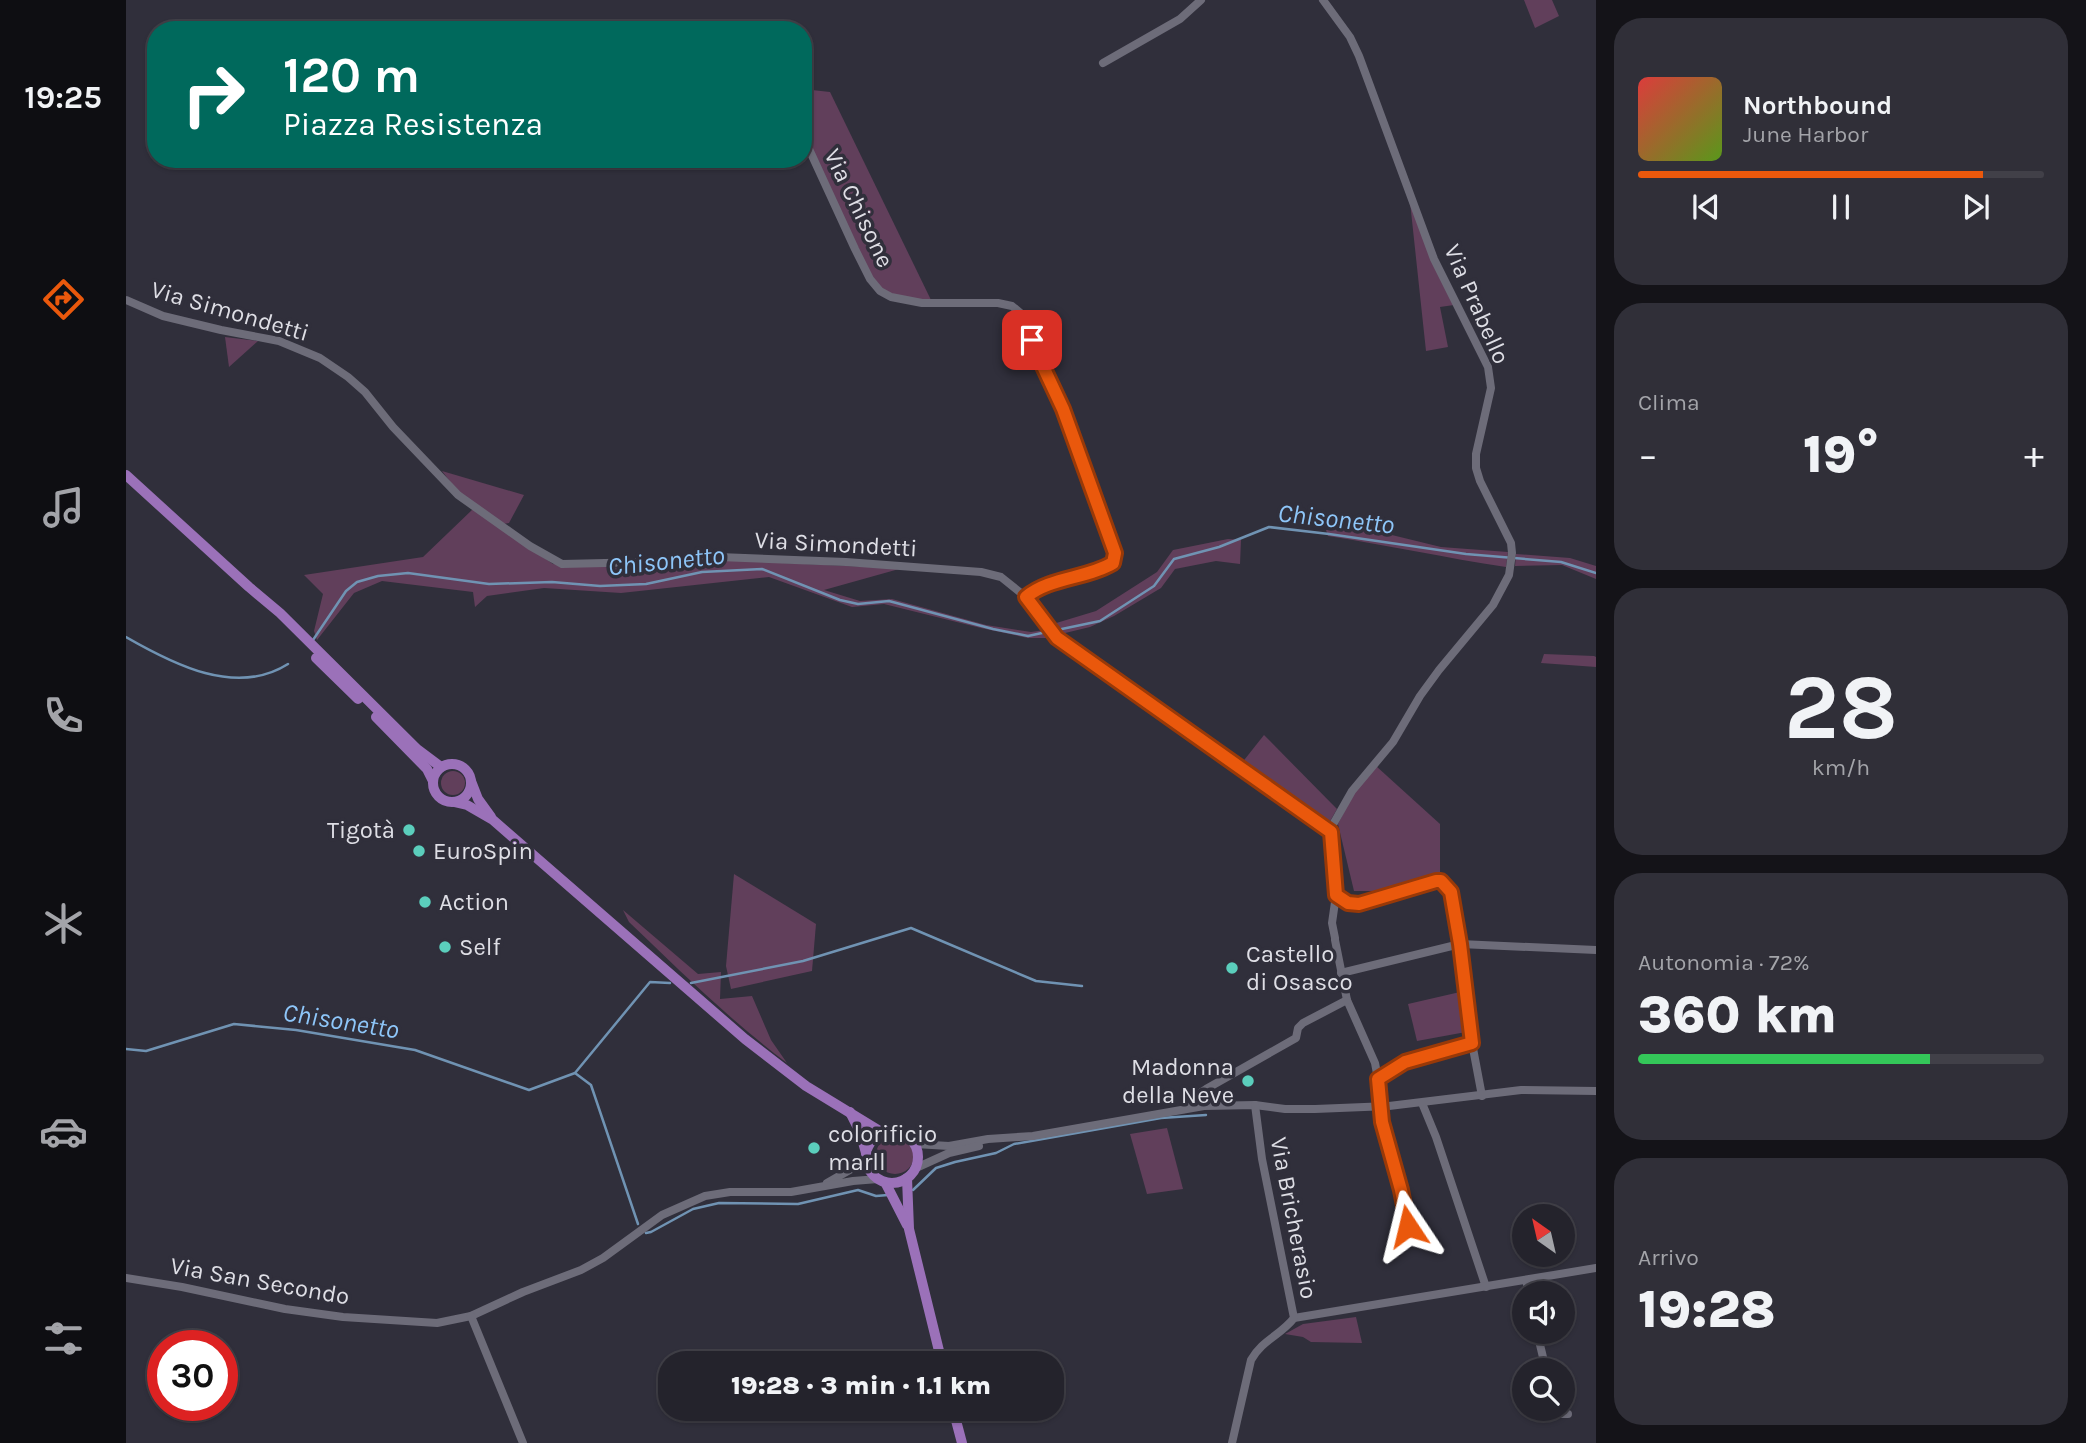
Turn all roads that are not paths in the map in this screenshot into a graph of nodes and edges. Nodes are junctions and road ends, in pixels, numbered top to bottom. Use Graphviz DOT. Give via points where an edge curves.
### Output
graph roads {
  1 [pos="1201,0"];
  2 [pos="1323,0"];
  3 [pos="1103,63"];
  4 [pos="812,156"];
  5 [pos="126,300"];
  6 [pos="126,475"];
  7 [pos="256,594"];
  8 [pos="1026,597"];
  9 [pos="441,766"];
  10 [pos="471,779"];
  11 [pos="433,781"];
  12 [pos="454,802"];
  13 [pos="493,820"];
  14 [pos="1331,832"];
  15 [pos="1336,895"];
  16 [pos="1460,944"];
  17 [pos="1596,950"];
  18 [pos="1341,974"];
  19 [pos="1347,1000"];
  20 [pos="1472,1043"];
  21 [pos="1378,1079"];
  22 [pos="1596,1091"];
  23 [pos="1482,1096"];
  24 [pos="1422,1103"];
  25 [pos="1255,1105"];
  26 [pos="1379,1106"];
  27 [pos="1184,1108"];
  28 [pos="849,1112"];
  29 [pos="883,1133"];
  30 [pos="1007,1139"];
  31 [pos="915,1144"];
  32 [pos="867,1157"];
  33 [pos="916,1168"];
  34 [pos="907,1178"];
  35 [pos="882,1181"];
  36 [pos="818,1188"];
  37 [pos="909,1229"];
  38 [pos="1413,1240"];
  39 [pos="1596,1268"];
  40 [pos="126,1278"];
  41 [pos="1526,1280"];
  42 [pos="1486,1287"];
  43 [pos="471,1316"];
  44 [pos="1294,1318"];
  45 [pos="939,1351"];
  46 [pos="956,1421"];
  47 [pos="523,1443"];
  48 [pos="962,1443"];
  49 [pos="1232,1443"];
  1 -- 3 [label="street" via="1180,19"];
  2 -- 14 [label="street, Via Prabello" via="1359,56 1434,259 1488,367 1492,388 1476,468 1511,543 1509,575 1493,604 1352,791"];
  4 -- 8 [label="street, Via Chisone" via="870,279 880,291 914,302 998,303 1024,315 1115,553 1113,563 1103,569 1036,589"];
  5 -- 8 [label="street, Via Simondetti" via="163,316 279,341 320,358 365,392 458,495 562,564 719,557 846,562 981,572 1001,577"];
  6 -- 7 [label="main road"];
  7 -- 9 [label="main road" via="417,749"];
  7 -- 11 [label="main road" via="427,769"];
  8 -- 14 [label="street, Via Simondetti" via="1057,638"];
  9 -- 10 [label="main road" via="459,765"];
  9 -- 11 [label="main road"];
  10 -- 12 [label="main road" via="469,791"];
  10 -- 13 [label="main road"];
  11 -- 12 [label="main road" via="439,797"];
  12 -- 13 [label="main road"];
  13 -- 28 [label="main road" via="745,1039"];
  14 -- 15 [label="street"];
  15 -- 16 [label="street" via="1359,904 1441,881 1451,892"];
  15 -- 18 [label="street" via="1332,923"];
  16 -- 17 [label="street"];
  16 -- 18 [label="street"];
  16 -- 20 [label="street"];
  18 -- 19 [label="street"];
  19 -- 21 [label="street"];
  19 -- 27 [label="street" via="1303,1023 1296,1038 1206,1089"];
  20 -- 21 [label="street" via="1405,1062"];
  20 -- 23 [label="street"];
  21 -- 26 [label="street"];
  22 -- 23 [label="street" via="1521,1090"];
  23 -- 24 [label="street"];
  24 -- 26 [label="street"];
  24 -- 42 [label="street"];
  25 -- 26 [label="street" via="1285,1109"];
  25 -- 27 [label="street"];
  25 -- 44 [label="street, Via Bricherasio"];
  26 -- 38 [label="street"];
  27 -- 30 [label="street"];
  28 -- 29 [label="main road"];
  28 -- 32 [label="main road"];
  29 -- 31 [label="main road" via="905,1135"];
  29 -- 32 [label="main road" via="872,1141"];
  30 -- 31 [label="street" via="949,1146"];
  30 -- 33 [label="street" via="949,1153"];
  31 -- 33 [label="main road"];
  32 -- 35 [label="main road" via="872,1174"];
  32 -- 36 [label="street"];
  33 -- 34 [label="main road"];
  34 -- 35 [label="main road"];
  34 -- 37 [label="main road"];
  35 -- 36 [label="street, Via San Secondo"];
  35 -- 37 [label="main road"];
  36 -- 43 [label="street, Via San Secondo" via="705,1196 662,1215 581,1270"];
  37 -- 45 [label="main road"];
  39 -- 41 [label="street"];
  40 -- 43 [label="street, Via San Secondo" via="343,1317 437,1323"];
  41 -- 42 [label="street"];
  42 -- 44 [label="street"];
  43 -- 47 [label="street"];
  44 -- 49 [label="street, Via Bricherasio" via="1257,1349 1251,1360"];
  46 -- 48 [label="main road"];
}
